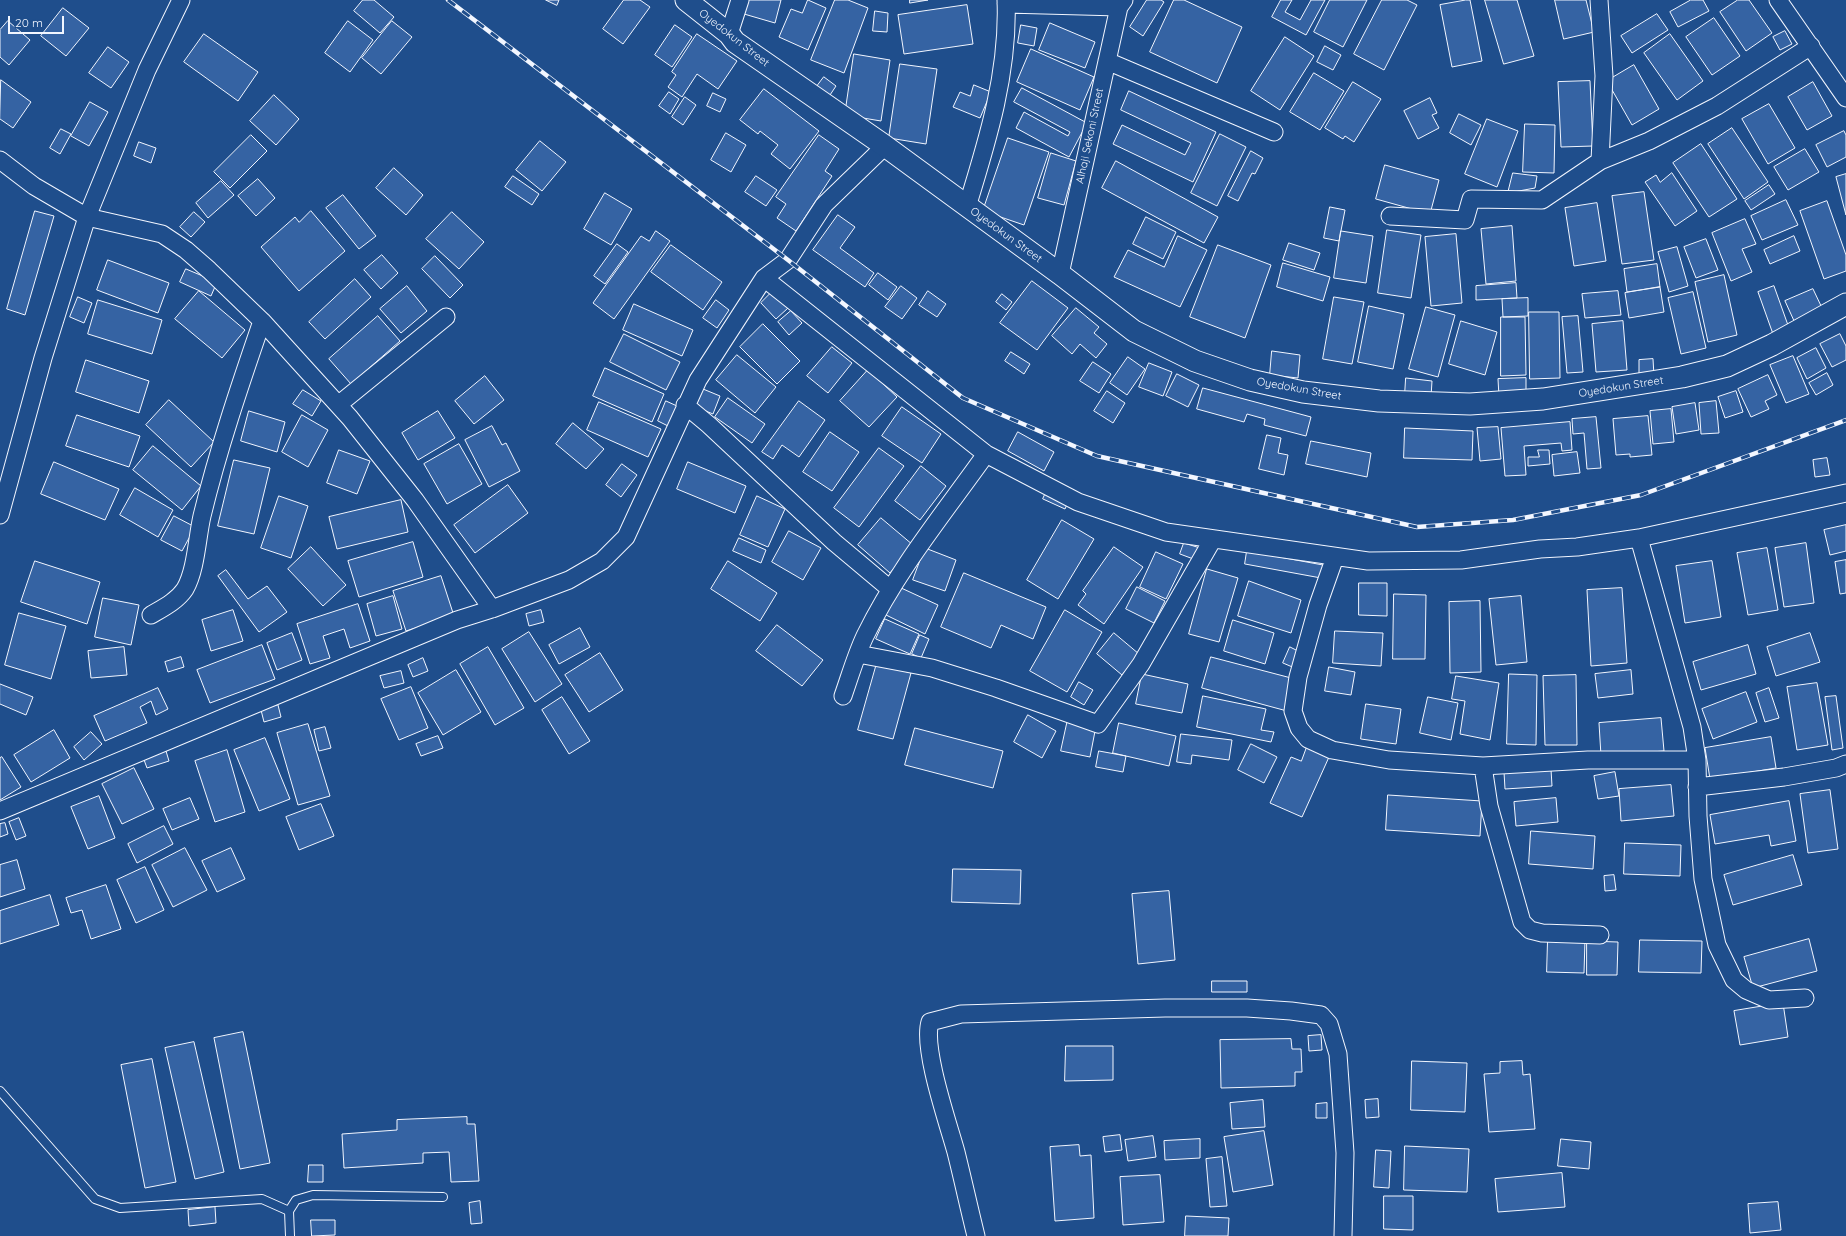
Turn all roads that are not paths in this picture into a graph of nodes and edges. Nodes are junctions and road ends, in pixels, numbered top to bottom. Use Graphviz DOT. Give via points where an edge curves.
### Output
graph roads {
  1 [pos="181,0"];
  2 [pos="686,0"];
  3 [pos="740,0"];
  4 [pos="1599,0"];
  5 [pos="1778,0"];
  6 [pos="1006,2"];
  7 [pos="1122,3"];
  8 [pos="729,34"];
  9 [pos="1811,46"];
  10 [pos="1107,61"];
  11 [pos="1846,98"];
  12 [pos="1274,132"];
  13 [pos="884,146"];
  14 [pos="0,160"];
  15 [pos="1600,161"];
  16 [pos="968,207"];
  17 [pos="1390,216"];
  18 [pos="87,217"];
  19 [pos="1060,274"];
  20 [pos="764,278"];
  21 [pos="1846,304"];
  22 [pos="446,317"];
  23 [pos="262,321"];
  24 [pos="338,405"];
  25 [pos="685,405"];
  26 [pos="986,454"];
  27 [pos="1846,493"];
  28 [pos="0,515"];
  29 [pos="1639,538"];
  30 [pos="1213,539"];
  31 [pos="1335,557"];
  32 [pos="890,589"];
  33 [pos="492,608"];
  34 [pos="151,615"];
  35 [pos="858,654"];
  36 [pos="843,696"];
  37 [pos="1697,760"];
  38 [pos="1846,764"];
  39 [pos="1483,766"];
  40 [pos="1697,787"];
  41 [pos="0,811"];
  42 [pos="1600,934"];
  43 [pos="1805,998"];
  44 [pos="0,1091"];
  45 [pos="443,1197"];
  46 [pos="289,1212"];
  47 [pos="290,1236"];
  48 [pos="976,1236"];
  49 [pos="1343,1236"];
  1 -- 18 [label="street" via="147,70"];
  2 -- 8 [label="street, Oyedokun Street"];
  3 -- 8 [label="street"];
  4 -- 15 [label="street" via="1604,76"];
  5 -- 9 [label="street"];
  6 -- 7 [label="street"];
  6 -- 16 [label="street" via="1003,69 989,134"];
  7 -- 10 [label="street, Alhaji Sekoni Street"];
  8 -- 13 [label="street, Oyedokun Street" via="735,42"];
  9 -- 11 [label="street"];
  9 -- 15 [label="street" via="1717,106 1649,141"];
  10 -- 12 [label="street"];
  10 -- 19 [label="street, Alhaji Sekoni Street"];
  13 -- 16 [label="street, Oyedokun Street"];
  13 -- 20 [label="street" via="824,205 788,260"];
  14 -- 18 [label="street" via="34,186"];
  15 -- 17 [label="street" via="1542,200 1471,199 1465,220"];
  16 -- 19 [label="street, Oyedokun Street"];
  18 -- 23 [label="street" via="162,234 186,250"];
  18 -- 28 [label="street" via="43,358"];
  19 -- 21 [label="street, Oyedokun Street" via="1134,331 1202,363 1250,380 1303,392 1379,401 1470,404 1543,399 1682,377 1727,366"];
  20 -- 25 [label="street" via="698,380"];
  20 -- 26 [label="street"];
  22 -- 24 [label="street"];
  23 -- 24 [label="street"];
  23 -- 34 [label="street" via="202,516 190,575 177,599"];
  24 -- 33 [label="street" via="415,500"];
  25 -- 32 [label="street" via="834,542"];
  25 -- 33 [label="street" via="626,537 602,561 575,576"];
  26 -- 30 [label="street" via="1078,502 1166,532"];
  26 -- 32 [label="street"];
  27 -- 29 [label="street"];
  29 -- 31 [label="street" via="1461,560 1368,561"];
  29 -- 37 [label="street" via="1692,727"];
  30 -- 31 [label="street"];
  30 -- 35 [label="street" via="1141,664 1098,724 932,668"];
  31 -- 39 [label="street" via="1318,605 1298,678 1293,711 1299,728 1308,739 1332,750 1389,760"];
  32 -- 35 [label="street" via="864,637"];
  33 -- 41 [label="street" via="456,620"];
  35 -- 36 [label="street"];
  37 -- 39 [label="street" via="1588,760"];
  37 -- 40 [label="street"];
  38 -- 40 [label="street" via="1784,777"];
  39 -- 42 [label="street" via="1489,806 1522,922 1530,930 1542,933"];
  40 -- 43 [label="street" via="1703,879 1717,945 1734,980 1746,990 1769,1000"];
  44 -- 46 [label="lane" via="96,1199 120,1208 262,1199"];
  45 -- 46 [label="lane" via="313,1195 296,1200"];
  46 -- 47 [label="lane"];
  48 -- 49 [label="street" via="929,1049 930,1022 961,1014 1165,1008 1291,1011 1321,1015 1329,1024 1338,1054 1345,1154"];
}
